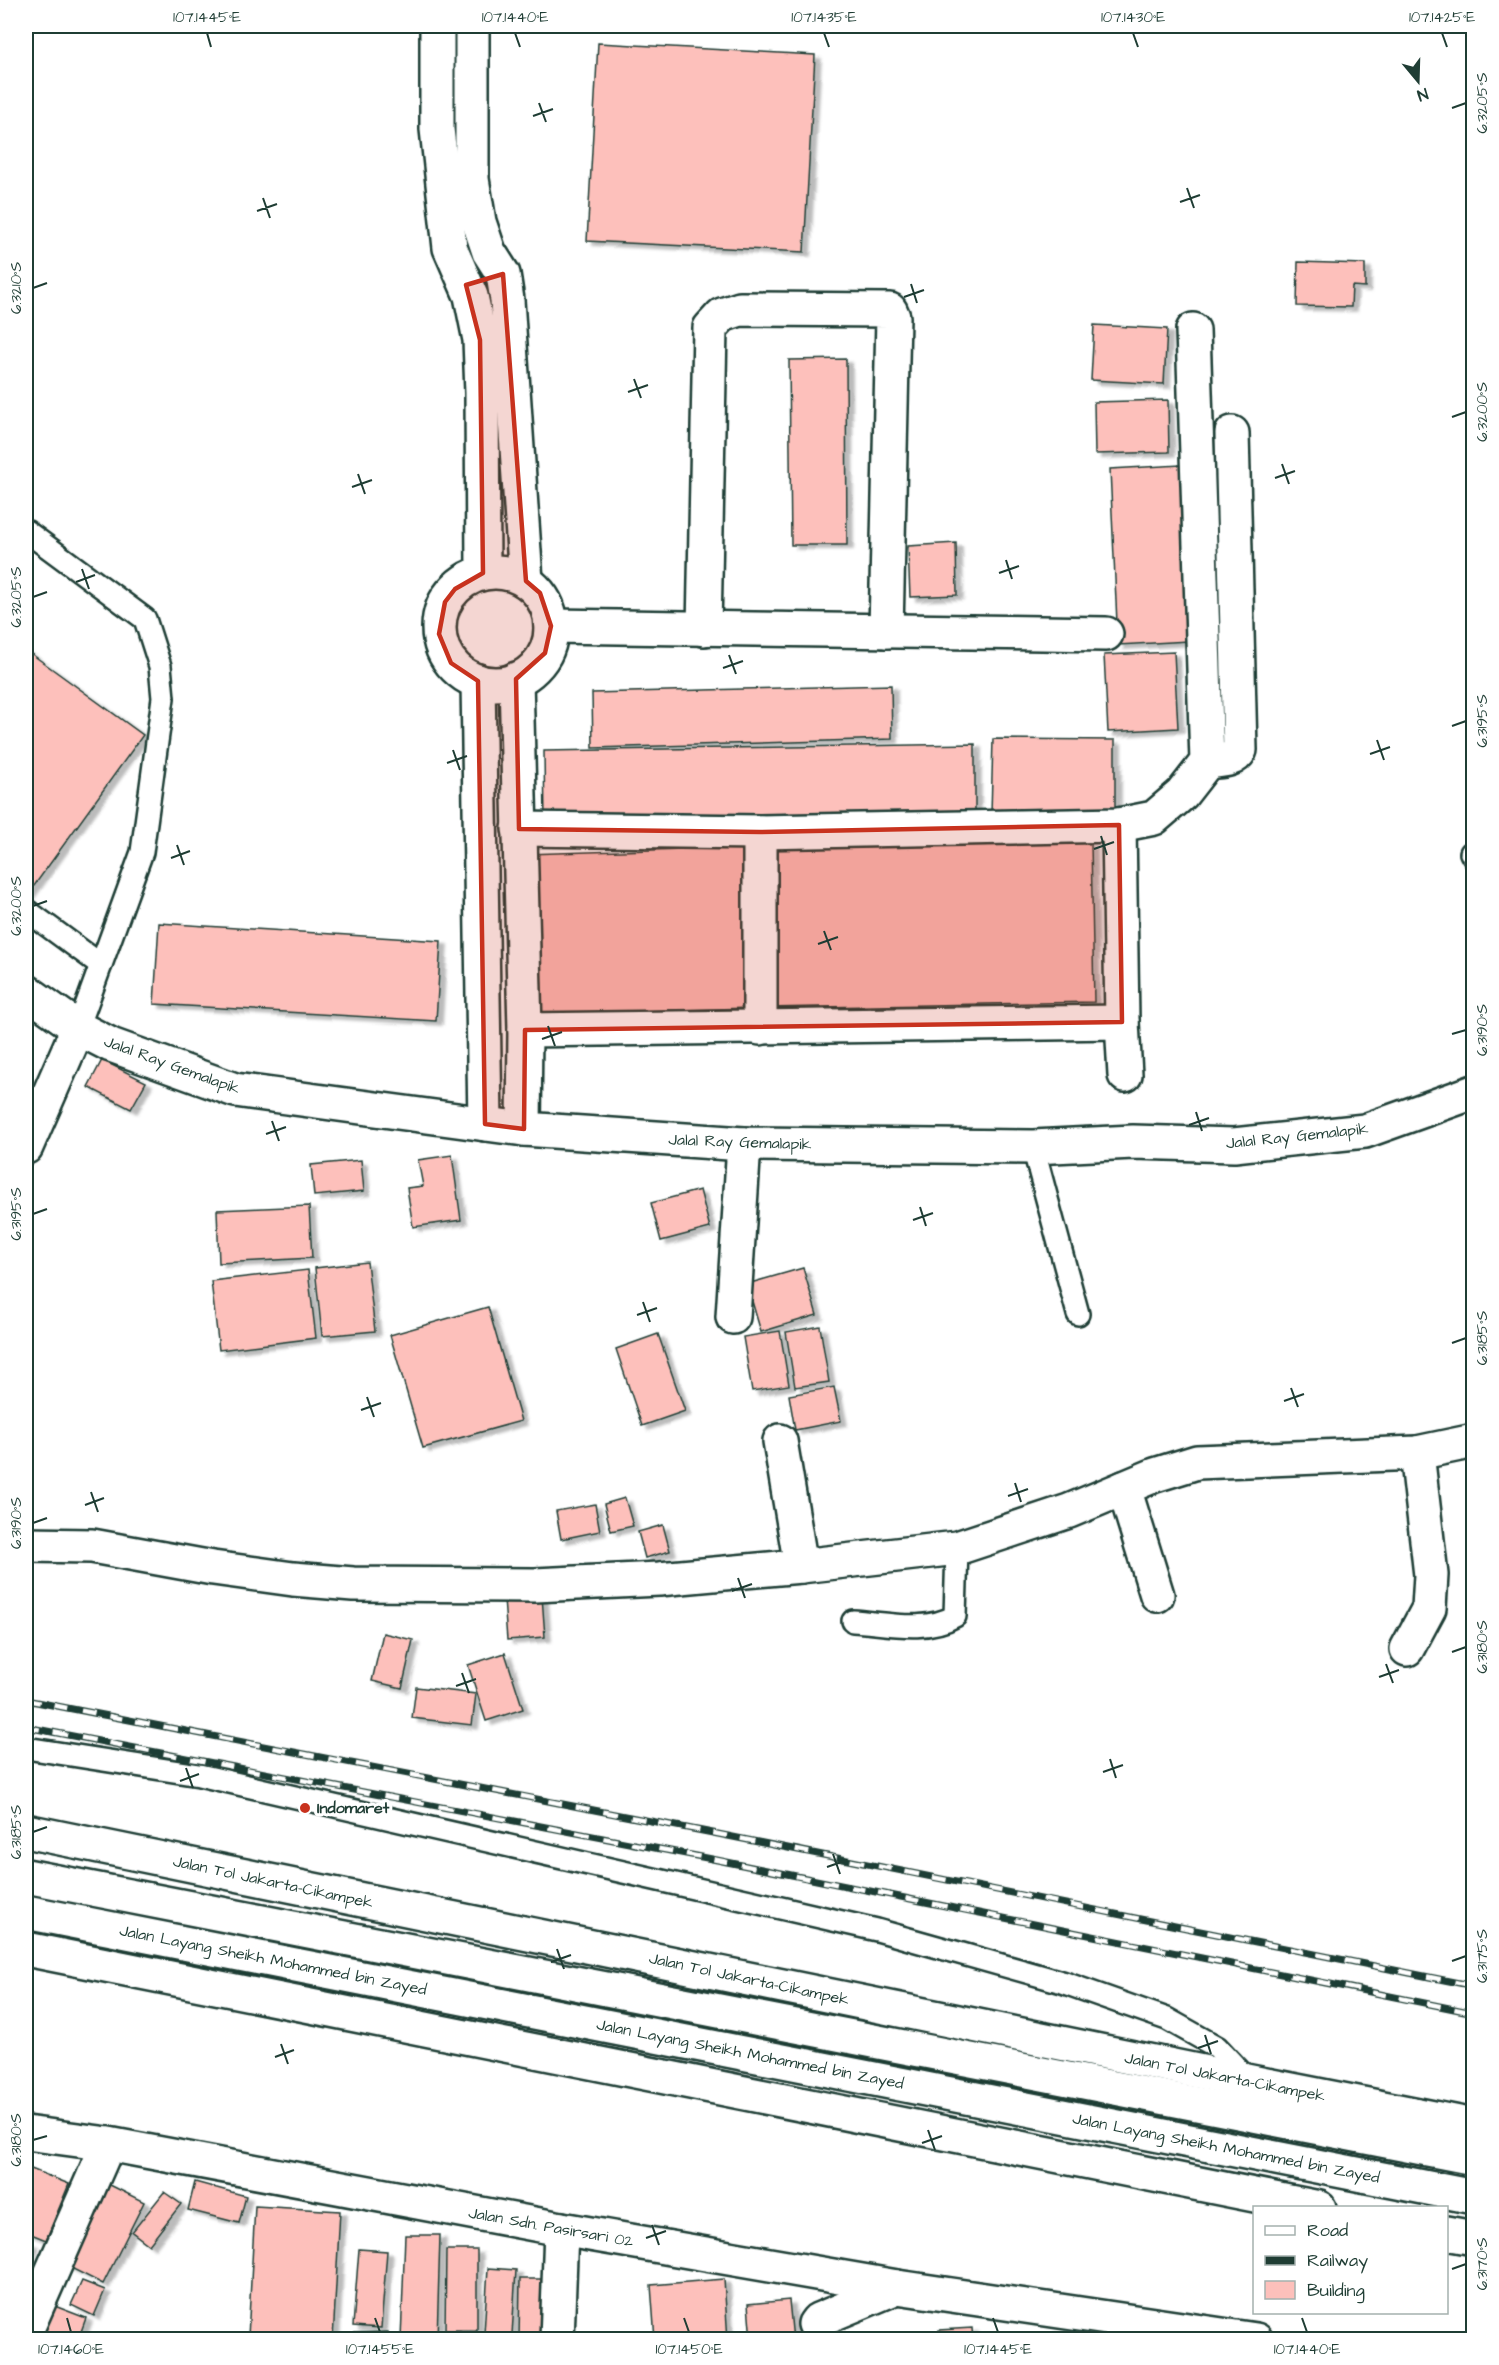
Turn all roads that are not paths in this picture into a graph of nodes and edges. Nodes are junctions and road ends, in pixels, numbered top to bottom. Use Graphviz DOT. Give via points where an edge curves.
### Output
graph roads {
  1 [pos="437,26"];
  2 [pos="472,26"];
  3 [pos="503,274"];
  4 [pos="466,285"];
  5 [pos="1193,330"];
  6 [pos="1232,433"];
  7 [pos="26,531"];
  8 [pos="483,573"];
  9 [pos="526,581"];
  10 [pos="551,626"];
  11 [pos="704,629"];
  12 [pos="886,631"];
  13 [pos="1106,634"];
  14 [pos="516,680"];
  15 [pos="478,681"];
  16 [pos="1207,762"];
  17 [pos="1119,825"];
  18 [pos="519,829"];
  19 [pos="760,832"];
  20 [pos="26,910"];
  21 [pos="100,965"];
  22 [pos="26,991"];
  23 [pos="1122,1022"];
  24 [pos="78,1028"];
  25 [pos="760,1028"];
  26 [pos="525,1030"];
  27 [pos="1125,1075"];
  28 [pos="1473,1092"];
  29 [pos="485,1124"];
  30 [pos="524,1129"];
  31 [pos="744,1144"];
  32 [pos="1033,1147"];
  33 [pos="26,1148"];
  34 [pos="1078,1314"];
  35 [pos="733,1317"];
  36 [pos="780,1441"];
  37 [pos="1473,1442"];
  38 [pos="1417,1454"];
  39 [pos="1124,1488"];
  40 [pos="26,1545"];
  41 [pos="957,1548"];
  42 [pos="801,1566"];
  43 [pos="1157,1595"];
  44 [pos="853,1621"];
  45 [pos="1407,1649"];
  46 [pos="26,1748"];
  47 [pos="26,1831"];
  48 [pos="26,1876"];
  49 [pos="26,1912"];
  50 [pos="26,1949"];
  51 [pos="1251,2082"];
  52 [pos="1473,2126"];
  53 [pos="26,2133"];
  54 [pos="108,2144"];
  55 [pos="1473,2158"];
  56 [pos="1473,2197"];
  57 [pos="1309,2206"];
  58 [pos="561,2229"];
  59 [pos="1448,2233"];
  60 [pos="1473,2238"];
  61 [pos="806,2272"];
  62 [pos="897,2288"];
  63 [pos="26,2331"];
  64 [pos="817,2332"];
  65 [pos="557,2340"];
  66 [pos="1256,2340"];
  1 -- 4 [label="main road" via="436,129 450,248"];
  2 -- 3 [label="main road" via="472,179 479,222 489,252"];
  3 -- 4 [label="main road"];
  3 -- 9 [label="main road"];
  4 -- 8 [label="main road" via="480,340"];
  5 -- 16 [label="main road"];
  6 -- 16 [label="main road" via="1240,750 1233,758"];
  7 -- 21 [label="lane" via="145,620 160,666 163,698 142,852"];
  8 -- 9 [label="main road" via="506,572"];
  8 -- 15 [label="main road" via="468,579 445,602 439,634 451,663"];
  9 -- 10 [label="main road" via="540,593"];
  10 -- 11 [label="main road"];
  10 -- 14 [label="main road" via="550,640 537,664"];
  11 -- 12 [label="main road"];
  11 -- 12 [label="main road" via="710,328 722,315 740,309 890,310 893,317"];
  12 -- 13 [label="main road"];
  14 -- 15 [label="main road"];
  14 -- 18 [label="main road"];
  15 -- 29 [label="main road"];
  16 -- 17 [label="main road" via="1182,794 1154,818"];
  17 -- 19 [label="main road"];
  17 -- 23 [label="main road"];
  18 -- 19 [label="main road"];
  18 -- 26 [label="main road"];
  19 -- 25 [label="main road"];
  20 -- 21 [label="lane"];
  21 -- 24 [label="lane"];
  22 -- 24 [label="main road, Jalal Ray Gemalapik"];
  23 -- 25 [label="main road"];
  23 -- 27 [label="main road"];
  24 -- 29 [label="main road, Jalal Ray Gemalapik" via="111,1045 235,1090"];
  24 -- 33 [label="main road"];
  25 -- 26 [label="main road"];
  26 -- 30 [label="main road"];
  28 -- 32 [label="main road, Jalal Ray Gemalapik" via="1365,1131 1234,1144 1133,1142"];
  29 -- 30 [label="main road, Jalal Ray Gemalapik"];
  30 -- 31 [label="main road, Jalal Ray Gemalapik"];
  31 -- 32 [label="main road, Jalal Ray Gemalapik"];
  31 -- 35 [label="main road"];
  32 -- 34 [label="lane"];
  36 -- 42 [label="main road"];
  37 -- 38 [label="main road"];
  38 -- 39 [label="main road" via="1197,1462"];
  38 -- 45 [label="main road" via="1431,1575 1429,1608"];
  39 -- 41 [label="main road" via="1069,1511"];
  39 -- 43 [label="main road"];
  40 -- 42 [label="main road" via="92,1546 213,1568 353,1584 546,1584"];
  41 -- 42 [label="main road"];
  41 -- 44 [label="lane" via="956,1616 927,1626"];
  46 -- 51 [label="lane" via="199,1774 877,1930 1062,1982 1167,2019 1217,2047"];
  47 -- 51 [label="main road, Jalan Tol Jakarta–Cikampek"];
  48 -- 55 [label="main road"];
  49 -- 56 [label="main road, Jalan Layang Sheikh Mohammed bin Zayed"];
  50 -- 57 [label="main road"];
  51 -- 52 [label="main road, Jalan Tol Jakarta–Cikampek"];
  53 -- 54 [label="main road, Jalan Sdn. Pasirsari 02"];
  54 -- 58 [label="main road, Jalan Sdn. Pasirsari 02"];
  54 -- 63 [label="main road"];
  58 -- 61 [label="main road, Jalan Sdn. Pasirsari 02"];
  58 -- 65 [label="main road"];
  59 -- 60 [label="main road"];
  61 -- 62 [label="main road, Jalan Sdn. Pasirsari 02"];
  61 -- 64 [label="main road"];
  62 -- 64 [label="main road" via="818,2320"];
  62 -- 66 [label="main road, Jalan Sdn. Pasirsari 02"];
}
